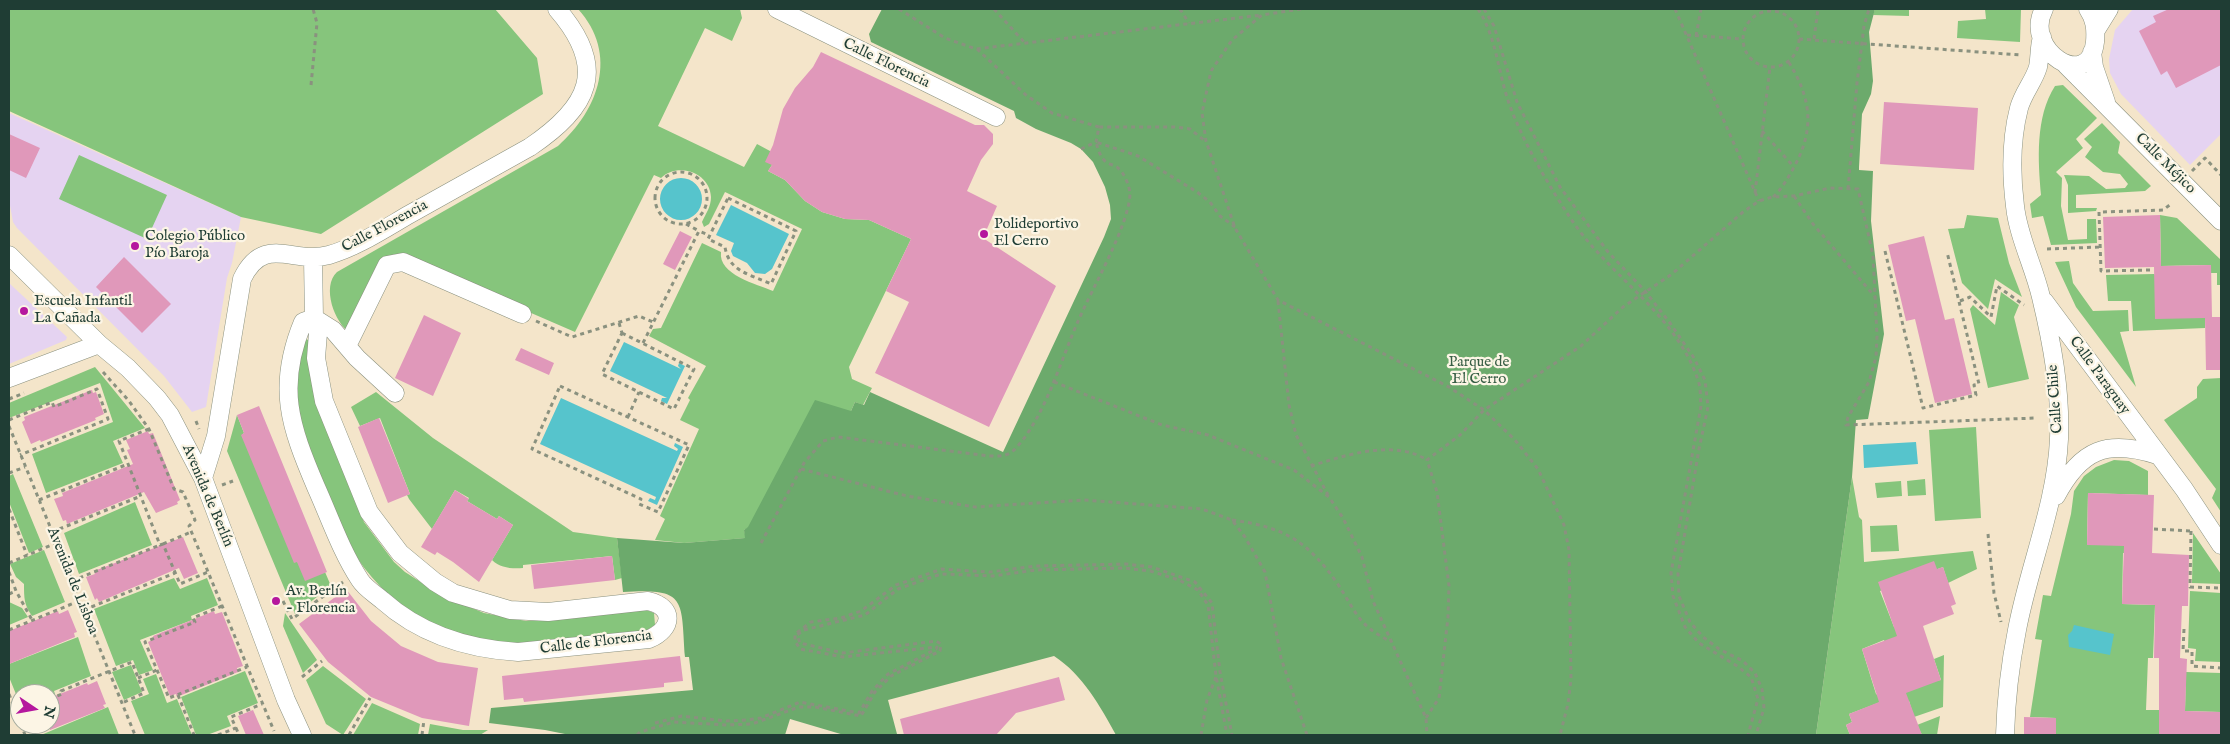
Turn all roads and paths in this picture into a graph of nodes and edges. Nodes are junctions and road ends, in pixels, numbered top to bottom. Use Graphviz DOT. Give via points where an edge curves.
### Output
graph roads {
  1 [pos="314,9"];
  2 [pos="558,9"];
  3 [pos="777,9"];
  4 [pos="899,9"];
  5 [pos="994,9"];
  6 [pos="1180,9"];
  7 [pos="1301,9"];
  8 [pos="1478,9"];
  9 [pos="1484,9"];
  10 [pos="1675,9"];
  11 [pos="1701,9"];
  12 [pos="1754,9"];
  13 [pos="1818,9"];
  14 [pos="1869,9"];
  15 [pos="2044,9"];
  16 [pos="2088,9"];
  17 [pos="2109,9"];
  18 [pos="1262,14"];
  19 [pos="1758,14"];
  20 [pos="1189,23"];
  21 [pos="2096,30"];
  22 [pos="1686,35"];
  23 [pos="1696,36"];
  24 [pos="2042,37"];
  25 [pos="1799,38"];
  26 [pos="1814,39"];
  27 [pos="1743,40"];
  28 [pos="1024,42"];
  29 [pos="1863,45"];
  30 [pos="976,49"];
  31 [pos="2092,52"];
  32 [pos="2021,55"];
  33 [pos="2052,55"];
  34 [pos="1788,61"];
  35 [pos="2066,65"];
  36 [pos="1770,67"];
  37 [pos="2038,67"];
  38 [pos="311,85"];
  39 [pos="2109,107"];
  40 [pos="996,117"];
  41 [pos="1099,127"];
  42 [pos="1762,131"];
  43 [pos="1206,141"];
  44 [pos="1096,142"];
  45 [pos="1081,148"];
  46 [pos="2185,165"];
  47 [pos="1794,167"];
  48 [pos="2221,175"];
  49 [pos="1848,189"];
  50 [pos="1755,194"];
  51 [pos="1794,196"];
  52 [pos="1772,197"];
  53 [pos="1759,201"];
  54 [pos="2170,204"];
  55 [pos="2221,221"];
  56 [pos="685,224"];
  57 [pos="1235,228"];
  58 [pos="699,231"];
  59 [pos="709,236"];
  60 [pos="2100,247"];
  61 [pos="2047,249"];
  62 [pos="1885,251"];
  63 [pos="1947,252"];
  64 [pos="9,255"];
  65 [pos="313,258"];
  66 [pos="2150,270"];
  67 [pos="1645,291"];
  68 [pos="1640,294"];
  69 [pos="2041,296"];
  70 [pos="1876,298"];
  71 [pos="1278,300"];
  72 [pos="1960,301"];
  73 [pos="2024,306"];
  74 [pos="522,314"];
  75 [pos="314,318"];
  76 [pos="653,322"];
  77 [pos="619,323"];
  78 [pos="622,333"];
  79 [pos="99,344"];
  80 [pos="643,344"];
  81 [pos="347,346"];
  82 [pos="99,368"];
  83 [pos="9,378"];
  84 [pos="1054,382"];
  85 [pos="27,392"];
  86 [pos="395,392"];
  87 [pos="640,392"];
  88 [pos="9,399"];
  89 [pos="1484,410"];
  90 [pos="628,417"];
  91 [pos="2036,418"];
  92 [pos="9,420"];
  93 [pos="9,426"];
  94 [pos="149,429"];
  95 [pos="20,455"];
  96 [pos="2157,455"];
  97 [pos="1427,460"];
  98 [pos="128,464"];
  99 [pos="1311,466"];
  100 [pos="25,467"];
  101 [pos="801,468"];
  102 [pos="9,473"];
  103 [pos="203,478"];
  104 [pos="141,496"];
  105 [pos="1329,497"];
  106 [pos="39,500"];
  107 [pos="9,509"];
  108 [pos="2049,510"];
  109 [pos="1232,520"];
  110 [pos="2154,529"];
  111 [pos="2192,531"];
  112 [pos="2198,531"];
  113 [pos="52,532"];
  114 [pos="191,532"];
  115 [pos="1988,534"];
  116 [pos="56,543"];
  117 [pos="761,543"];
  118 [pos="161,544"];
  119 [pos="2221,545"];
  120 [pos="27,555"];
  121 [pos="9,563"];
  122 [pos="9,572"];
  123 [pos="208,572"];
  124 [pos="175,573"];
  125 [pos="350,577"];
  126 [pos="72,581"];
  127 [pos="2221,588"];
  128 [pos="16,591"];
  129 [pos="9,594"];
  130 [pos="283,600"];
  131 [pos="79,601"];
  132 [pos="222,606"];
  133 [pos="84,610"];
  134 [pos="32,620"];
  135 [pos="2002,627"];
  136 [pos="2184,629"];
  137 [pos="9,630"];
  138 [pos="1390,641"];
  139 [pos="322,661"];
  140 [pos="247,667"];
  141 [pos="2221,668"];
  142 [pos="157,670"];
  143 [pos="108,671"];
  144 [pos="1216,676"];
  145 [pos="302,677"];
  146 [pos="138,678"];
  147 [pos="60,695"];
  148 [pos="178,695"];
  149 [pos="370,698"];
  150 [pos="122,703"];
  151 [pos="262,704"];
  152 [pos="1426,718"];
  153 [pos="424,720"];
  154 [pos="655,722"];
  155 [pos="236,728"];
  156 [pos="274,731"];
  157 [pos="135,735"];
  158 [pos="194,735"];
  159 [pos="218,735"];
  160 [pos="239,735"];
  161 [pos="302,735"];
  162 [pos="349,735"];
  163 [pos="422,735"];
  164 [pos="637,735"];
  165 [pos="1201,735"];
  166 [pos="1227,735"];
  167 [pos="1232,735"];
  168 [pos="1307,735"];
  169 [pos="1427,735"];
  170 [pos="1560,735"];
  171 [pos="1748,735"];
  172 [pos="1756,735"];
  173 [pos="2005,735"];
  1 -- 38 [label="path" via="317,23"];
  2 -- 65 [label="street, Calle Florencia" via="574,29 586,58 583,90 567,118 530,147 350,248"];
  3 -- 40 [label="street, Calle Florencia"];
  4 -- 30 [label="path" via="945,38"];
  5 -- 28 [label="path"];
  6 -- 20 [label="path"];
  7 -- 18 [label="path"];
  8 -- 68 [label="path" via="1491,34 1509,105 1532,151 1572,221"];
  9 -- 67 [label="path" via="1494,26 1517,102 1560,188 1608,252"];
  10 -- 22 [label="path"];
  11 -- 23 [label="path"];
  12 -- 19 [label="path"];
  13 -- 26 [label="path"];
  14 -- 29 [label="path"];
  15 -- 24 [label="street, Calle Chile" via="2040,25"];
  16 -- 21 [label="street"];
  17 -- 21 [label="street"];
  18 -- 20 [label="path"];
  18 -- 43 [label="path" via="1232,40 1211,71 1202,113"];
  19 -- 25 [label="path" via="1769,11 1785,15 1794,22"];
  19 -- 27 [label="path" via="1747,25"];
  20 -- 28 [label="path"];
  21 -- 31 [label="street"];
  22 -- 23 [label="path"];
  22 -- 50 [label="path"];
  23 -- 27 [label="path"];
  24 -- 33 [label="street"];
  24 -- 37 [label="street, Calle Chile"];
  25 -- 26 [label="path"];
  25 -- 34 [label="path" via="1798,47"];
  26 -- 29 [label="path"];
  27 -- 36 [label="path" via="1755,61"];
  28 -- 30 [label="path"];
  29 -- 32 [label="path"];
  29 -- 49 [label="path"];
  30 -- 41 [label="path" via="1052,114"];
  31 -- 35 [label="street" via="2077,65"];
  31 -- 39 [label="street" via="2099,84"];
  33 -- 35 [label="street, Calle Méjico"];
  33 -- 37 [label="street, Calle Chile"];
  34 -- 36 [label="path"];
  34 -- 47 [label="path" via="1803,90 1808,115 1804,147"];
  35 -- 39 [label="street, Calle Méjico"];
  36 -- 42 [label="path"];
  37 -- 69 [label="street, Calle Chile" via="2019,107 2013,167 2015,208"];
  39 -- 55 [label="street, Calle Méjico"];
  41 -- 43 [label="path" via="1175,127 1190,129"];
  41 -- 44 [label="path"];
  42 -- 47 [label="path"];
  42 -- 50 [label="path"];
  43 -- 57 [label="path"];
  44 -- 45 [label="path"];
  44 -- 57 [label="path" via="1138,156 1198,192"];
  44 -- 84 [label="path" via="1106,162 1119,168 1126,178 1130,193 1114,244 1078,320"];
  46 -- 48 [label="path" via="2192,172 2205,158"];
  47 -- 52 [label="path" via="1781,190"];
  49 -- 51 [label="path" via="1830,188"];
  49 -- 70 [label="path" via="1858,189 1873,255"];
  50 -- 53 [label="path"];
  51 -- 52 [label="path"];
  51 -- 70 [label="path" via="1813,224"];
  52 -- 53 [label="path"];
  53 -- 67 [label="path" via="1672,274"];
  54 -- 60 [label="path" via="2163,210 2099,212"];
  56 -- 56 [label="path" via="671,223 663,218 655,202 658,186 677,172 694,176 705,188 707,196 703,213"];
  56 -- 58 [label="path"];
  57 -- 71 [label="path"];
  58 -- 59 [label="path"];
  58 -- 76 [label="path"];
  59 -- 59 [label="path" via="708,239 725,247 731,265 771,284 796,231 728,198"];
  60 -- 61 [label="path"];
  60 -- 66 [label="path" via="2101,271"];
  62 -- 72 [label="path" via="1923,408 1976,395 1974,385 1979,384"];
  63 -- 72 [label="path"];
  64 -- 79 [label="street, Avenida de Berlín"];
  65 -- 75 [label="street, Calle de Florencia"];
  65 -- 103 [label="street, Calle Florencia" via="269,254 256,258 242,279 216,436"];
  67 -- 68 [label="path"];
  67 -- 172 [label="path" via="1694,358 1705,380 1708,407 1678,574 1679,596 1690,622 1703,637 1743,661 1755,673 1762,689 1764,708"];
  68 -- 89 [label="path" via="1581,346"];
  68 -- 171 [label="path" via="1669,329 1699,381 1701,406 1670,573 1673,596 1685,627 1699,644 1751,677 1758,699"];
  69 -- 96 [label="street, Calle Paraguay"];
  69 -- 108 [label="street, Calle Chile" via="2059,403 2056,474"];
  70 -- 91 [label="path" via="1876,357 1869,382 1846,425"];
  71 -- 89 [label="path" via="1420,371"];
  71 -- 99 [label="path" via="1289,405 1296,435"];
  72 -- 73 [label="path" via="1970,297 1991,317 1997,286"];
  74 -- 77 [label="path" via="572,337"];
  74 -- 81 [label="street" via="403,262 393,262 387,265"];
  75 -- 75 [label="street, Calle de Florencia" via="318,333 316,358 324,401 369,512 400,553 453,593 510,610 548,612 648,600 658,603 669,618 659,635 649,639 570,647 497,651 433,635 392,609 361,582 328,514 296,438 290,414 289,378 296,340 303,322"];
  75 -- 81 [label="street"];
  76 -- 77 [label="path" via="639,316"];
  76 -- 80 [label="path"];
  77 -- 78 [label="path"];
  78 -- 80 [label="path"];
  78 -- 87 [label="path" via="602,374"];
  79 -- 83 [label="street"];
  79 -- 103 [label="street, Avenida de Berlín" via="157,398 180,432"];
  80 -- 87 [label="path" via="694,369 674,409"];
  81 -- 86 [label="street"];
  82 -- 94 [label="path"];
  84 -- 101 [label="path" via="1032,428 1015,449 1004,456 838,437 819,444"];
  84 -- 105 [label="path" via="1162,425 1208,435 1294,470"];
  85 -- 88 [label="path"];
  87 -- 90 [label="path"];
  89 -- 97 [label="path" via="1460,435"];
  89 -- 170 [label="path" via="1515,440 1538,469 1564,525 1569,550 1571,679"];
  90 -- 90 [label="path" via="560,386 532,449 641,499 639,504 658,512 689,445"];
  92 -- 95 [label="path" via="52,402 54,407 97,388 108,419"];
  93 -- 95 [label="path, Avenida de Lisboa"];
  94 -- 98 [label="path" via="120,441"];
  94 -- 114 [label="path" via="174,489 183,492 186,499 194,520 188,526"];
  95 -- 100 [label="path, Avenida de Lisboa"];
  96 -- 108 [label="street" via="2123,447 2111,447 2088,455 2068,475"];
  96 -- 119 [label="street, Calle Paraguay"];
  97 -- 99 [label="path" via="1415,452 1369,451"];
  97 -- 152 [label="path" via="1437,492 1449,586 1439,698"];
  98 -- 104 [label="path"];
  98 -- 106 [label="path"];
  99 -- 105 [label="path"];
  100 -- 102 [label="path"];
  100 -- 106 [label="path, Avenida de Lisboa"];
  101 -- 109 [label="path" via="907,496 975,507 1084,500 1202,509"];
  101 -- 117 [label="path"];
  103 -- 161 [label="street, Avenida de Berlín"];
  104 -- 113 [label="path"];
  104 -- 118 [label="path"];
  105 -- 138 [label="path" via="1362,557 1373,601"];
  106 -- 113 [label="path, Avenida de Lisboa"];
  107 -- 120 [label="path"];
  108 -- 173 [label="street, Calle Chile" via="2017,629 2006,701"];
  109 -- 138 [label="path" via="1263,524 1291,535 1314,554 1337,583 1356,616 1372,632"];
  109 -- 168 [label="path" via="1265,572 1281,658"];
  110 -- 111 [label="path"];
  111 -- 112 [label="path"];
  111 -- 127 [label="path" via="2190,587"];
  113 -- 116 [label="path, Avenida de Lisboa"];
  114 -- 118 [label="path"];
  114 -- 123 [label="path"];
  115 -- 135 [label="path" via="1994,593"];
  116 -- 120 [label="path"];
  116 -- 126 [label="path, Avenida de Lisboa"];
  118 -- 124 [label="path"];
  118 -- 126 [label="path"];
  120 -- 121 [label="path"];
  122 -- 128 [label="path"];
  123 -- 124 [label="path" via="180,584"];
  123 -- 132 [label="path"];
  124 -- 133 [label="path"];
  125 -- 130 [label="path" via="292,620"];
  126 -- 131 [label="path, Avenida de Lisboa"];
  128 -- 129 [label="path"];
  128 -- 134 [label="path"];
  131 -- 133 [label="path, Avenida de Lisboa"];
  131 -- 134 [label="path"];
  132 -- 140 [label="path"];
  132 -- 142 [label="path" via="193,618 195,622 145,642"];
  133 -- 143 [label="path, Avenida de Lisboa"];
  134 -- 137 [label="path"];
  136 -- 141 [label="path" via="2183,650 2192,651 2192,666"];
  138 -- 152 [label="path"];
  139 -- 145 [label="path"];
  140 -- 148 [label="path"];
  140 -- 151 [label="path"];
  142 -- 146 [label="path"];
  142 -- 148 [label="path" via="169,698"];
  143 -- 146 [label="path" via="132,662"];
  143 -- 147 [label="path" via="61,691"];
  143 -- 150 [label="path, Avenida de Lisboa"];
  144 -- 164 [label="path" via="1208,605 1198,590 1178,580 1150,571 1124,568 1036,570 993,576 941,574 898,589 865,615 812,626 798,635 800,643 843,653 941,644 940,651 891,676 860,716 799,707 752,724 674,722"];
  144 -- 165 [label="path" via="1207,700"];
  144 -- 166 [label="path"];
  146 -- 150 [label="path" via="144,693"];
  148 -- 158 [label="path"];
  149 -- 162 [label="path"];
  150 -- 157 [label="path, Avenida de Lisboa"];
  151 -- 155 [label="path" via="232,717"];
  151 -- 156 [label="path"];
  152 -- 169 [label="path"];
  153 -- 163 [label="path"];
  154 -- 167 [label="path" via="682,716 747,720 761,718 800,702 859,713 872,691 888,674 937,646 843,657 800,648 794,634 802,627 861,611 896,585 942,569 990,572 1036,566 1126,564 1152,567 1195,582 1212,603"];
  155 -- 159 [label="path"];
  155 -- 160 [label="path"];
}
